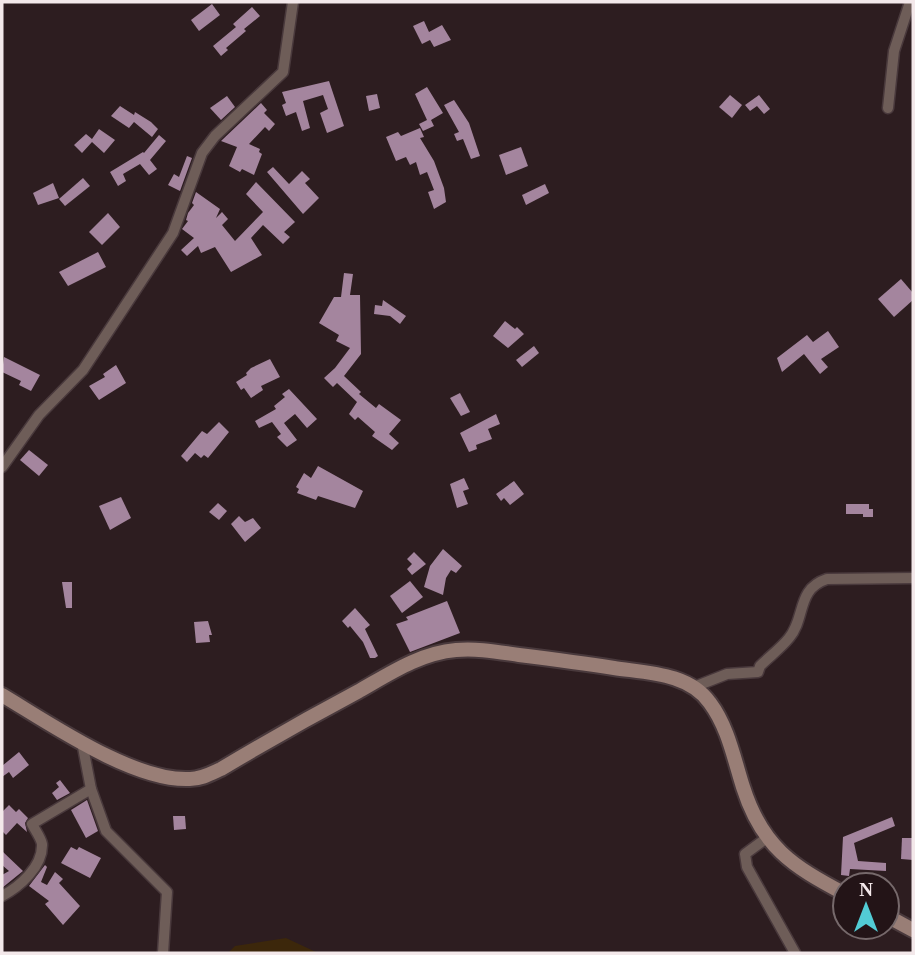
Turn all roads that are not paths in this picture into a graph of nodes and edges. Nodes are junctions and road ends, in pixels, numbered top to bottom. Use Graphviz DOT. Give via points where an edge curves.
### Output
graph roads {
  1 [pos="293,2"];
  2 [pos="910,2"];
  3 [pos="888,108"];
  4 [pos="2,467"];
  5 [pos="913,578"];
  6 [pos="694,687"];
  7 [pos="2,695"];
  8 [pos="82,741"];
  9 [pos="91,789"];
  10 [pos="768,836"];
  11 [pos="831,887"];
  12 [pos="2,895"];
  13 [pos="163,953"];
  14 [pos="795,953"];
  1 -- 4 [label="street" via="283,72 202,153 173,233 83,370 39,415"];
  2 -- 3 [label="street" via="894,51"];
  5 -- 6 [label="street" via="814,583 790,638 758,672 727,674"];
  6 -- 8 [label="main road" via="676,679 580,663 454,650 401,668 199,778 156,775"];
  6 -- 10 [label="main road" via="710,702 724,727 744,790"];
  7 -- 8 [label="main road"];
  8 -- 9 [label="street"];
  9 -- 12 [label="street" via="32,824 42,842 40,857 20,886"];
  9 -- 13 [label="street" via="106,831 167,892"];
  10 -- 11 [label="main road" via="783,856"];
  10 -- 14 [label="street" via="745,854 747,867"];
}
